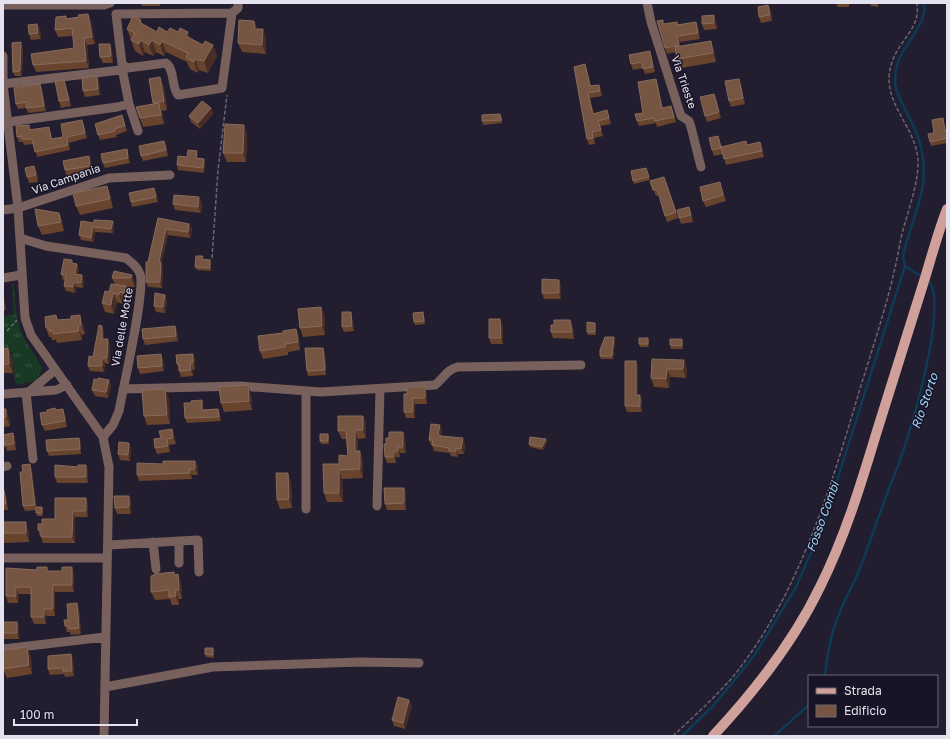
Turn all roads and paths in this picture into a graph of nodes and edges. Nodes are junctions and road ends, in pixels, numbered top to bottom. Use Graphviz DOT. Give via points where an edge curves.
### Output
graph roads {
  1 [pos="110,3"];
  2 [pos="238,3"];
  3 [pos="647,3"];
  4 [pos="918,3"];
  5 [pos="3,5"];
  6 [pos="232,18"];
  7 [pos="3,56"];
  8 [pos="3,84"];
  9 [pos="227,92"];
  10 [pos="129,104"];
  11 [pos="6,128"];
  12 [pos="138,131"];
  13 [pos="701,167"];
  14 [pos="170,175"];
  15 [pos="18,208"];
  16 [pos="947,209"];
  17 [pos="3,210"];
  18 [pos="20,238"];
  19 [pos="212,258"];
  20 [pos="21,275"];
  21 [pos="3,278"];
  22 [pos="25,318"];
  23 [pos="7,331"];
  24 [pos="581,365"];
  25 [pos="55,370"];
  26 [pos="67,385"];
  27 [pos="123,388"];
  28 [pos="380,389"];
  29 [pos="306,391"];
  30 [pos="28,392"];
  31 [pos="3,394"];
  32 [pos="103,438"];
  33 [pos="33,459"];
  34 [pos="377,506"];
  35 [pos="306,509"];
  36 [pos="179,541"];
  37 [pos="153,542"];
  38 [pos="109,545"];
  39 [pos="3,558"];
  40 [pos="107,558"];
  41 [pos="179,563"];
  42 [pos="156,569"];
  43 [pos="199,572"];
  44 [pos="105,638"];
  45 [pos="3,649"];
  46 [pos="419,663"];
  47 [pos="105,687"];
  48 [pos="104,736"];
  49 [pos="673,736"];
  50 [pos="713,736"];
  1 -- 5 [label="street"];
  2 -- 6 [label="street"];
  3 -- 13 [label="street, Via Trieste" via="681,116 688,121 691,128"];
  4 -- 49 [label="path" via="918,16 890,62 889,79 895,104 915,148 918,161 916,180 890,287 840,458 820,515 788,587 765,629 736,673"];
  6 -- 6 [label="street" via="221,14 116,14 122,64 127,68 166,62 170,66 174,90 178,95 222,88"];
  7 -- 8 [label="street"];
  8 -- 10 [label="street" via="120,70 123,73"];
  8 -- 11 [label="street"];
  9 -- 19 [label="path"];
  10 -- 11 [label="street"];
  10 -- 12 [label="street"];
  11 -- 15 [label="street"];
  14 -- 15 [label="street, Via Campania" via="109,178"];
  15 -- 17 [label="street, Via Campania"];
  15 -- 18 [label="street"];
  16 -- 50 [label="main road" via="850,519 820,588 770,670"];
  18 -- 20 [label="street"];
  18 -- 27 [label="street, Via delle Motte" via="46,246 126,258 136,266 141,275 142,286"];
  20 -- 21 [label="street"];
  20 -- 22 [label="street"];
  22 -- 23 [label="path" via="18,320"];
  22 -- 25 [label="street" via="30,335"];
  24 -- 28 [label="street" via="458,367 446,372 436,385"];
  25 -- 26 [label="street"];
  25 -- 30 [label="street"];
  26 -- 30 [label="street" via="56,390"];
  26 -- 32 [label="street"];
  27 -- 29 [label="street" via="240,386"];
  27 -- 32 [label="street, Via delle Motte" via="113,425"];
  28 -- 29 [label="street"];
  28 -- 34 [label="street"];
  29 -- 35 [label="street"];
  30 -- 31 [label="street"];
  30 -- 33 [label="street"];
  32 -- 38 [label="street" via="109,467"];
  36 -- 37 [label="street"];
  36 -- 41 [label="street"];
  36 -- 43 [label="street" via="198,540"];
  37 -- 38 [label="street"];
  37 -- 42 [label="street"];
  38 -- 40 [label="street"];
  39 -- 40 [label="street"];
  40 -- 44 [label="street"];
  44 -- 45 [label="street"];
  44 -- 47 [label="street"];
  46 -- 47 [label="street" via="360,662 213,667"];
  47 -- 48 [label="street"];
}
